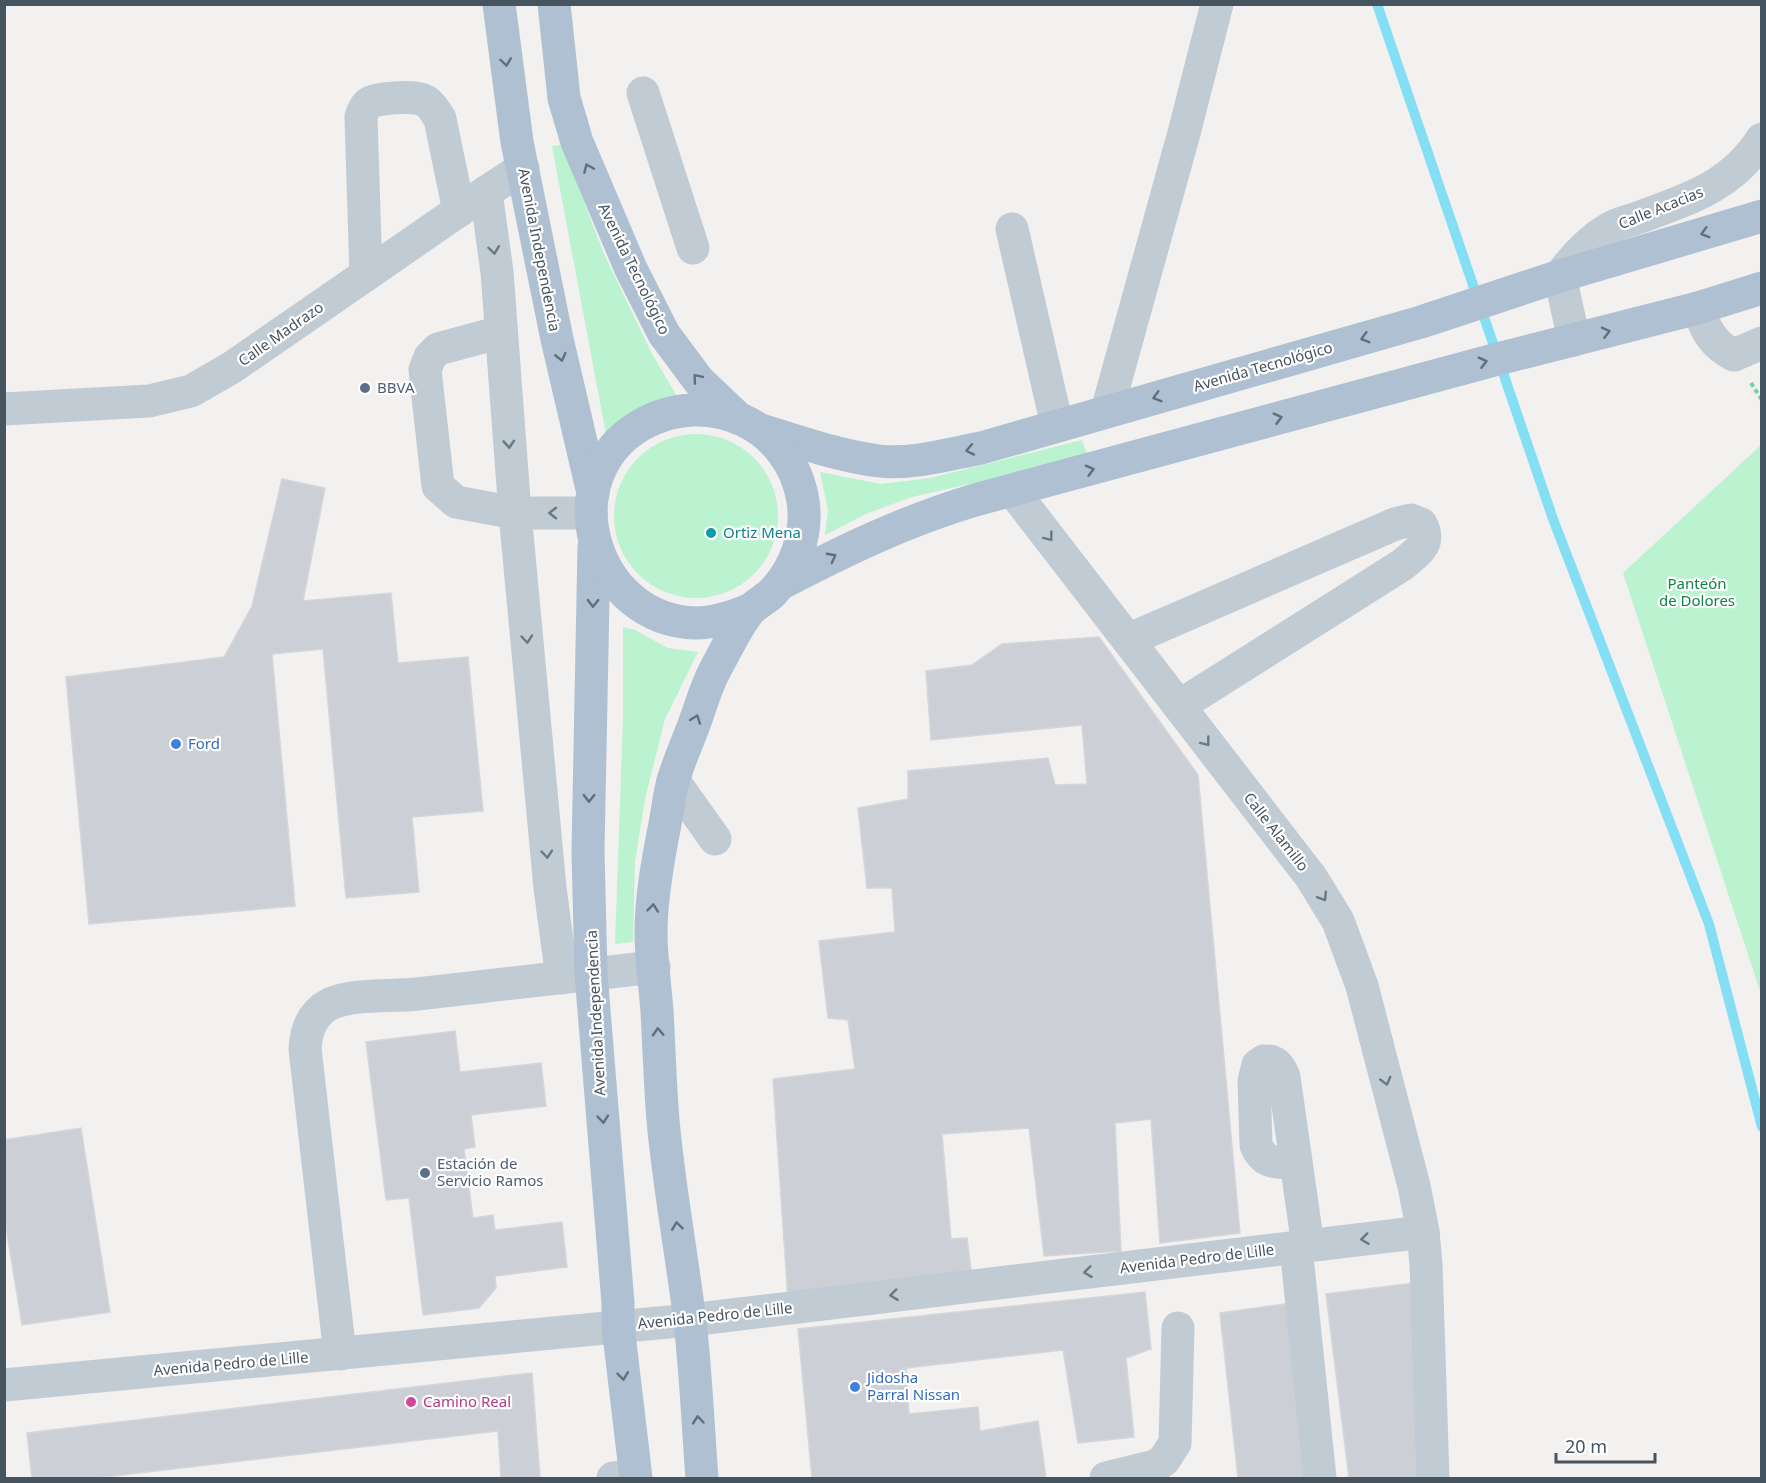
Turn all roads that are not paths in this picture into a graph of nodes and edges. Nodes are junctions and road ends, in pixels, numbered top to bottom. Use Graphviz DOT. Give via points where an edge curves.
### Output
graph roads {
  1 [pos="499,4"];
  2 [pos="554,4"];
  3 [pos="1217,4"];
  4 [pos="643,93"];
  5 [pos="1761,139"];
  6 [pos="524,168"];
  7 [pos="486,192"];
  8 [pos="459,211"];
  9 [pos="1761,216"];
  10 [pos="1012,229"];
  11 [pos="693,249"];
  12 [pos="366,275"];
  13 [pos="1560,276"];
  14 [pos="1755,284"];
  15 [pos="1698,308"];
  16 [pos="501,332"];
  17 [pos="1574,340"];
  18 [pos="1761,343"];
  19 [pos="4,409"];
  20 [pos="1107,411"];
  21 [pos="749,423"];
  22 [pos="1057,425"];
  23 [pos="1013,491"];
  24 [pos="515,513"];
  25 [pos="593,517"];
  26 [pos="780,584"];
  27 [pos="749,610"];
  28 [pos="1128,640"];
  29 [pos="1179,706"];
  30 [pos="673,780"];
  31 [pos="715,838"];
  32 [pos="654,967"];
  33 [pos="576,976"];
  34 [pos="1296,1163"];
  35 [pos="1423,1232"];
  36 [pos="1302,1246"];
  37 [pos="690,1320"];
  38 [pos="618,1326"];
  39 [pos="1178,1328"];
  40 [pos="340,1354"];
  41 [pos="4,1385"];
  42 [pos="628,1478"];
  43 [pos="702,1479"];
  44 [pos="1106,1479"];
  45 [pos="1320,1479"];
  46 [pos="1433,1479"];
  1 -- 6 [label="main road, Avenida Independencia, one-way" via="517,142"];
  21 -- 2 [label="main road, Avenida Tecnológico, one-way" via="699,381 664,334 631,269 577,142 564,98"];
  3 -- 20 [label="street"];
  4 -- 11 [label="street"];
  5 -- 13 [label="street, Calle Acacias" via="1737,170 1718,184 1611,227 1580,250"];
  6 -- 7 [label="street, Calle Madrazo"];
  6 -- 25 [label="main road, Avenida Independencia, one-way"];
  7 -- 8 [label="street, Calle Madrazo"];
  7 -- 16 [label="street, Avenida Independencia, one-way"];
  8 -- 12 [label="street, Calle Madrazo"];
  8 -- 12 [label="street" via="440,119 432,106 421,99 371,102 361,117"];
  9 -- 13 [label="main road, Avenida Tecnológico, one-way"];
  10 -- 22 [label="street"];
  12 -- 19 [label="street, Calle Madrazo" via="191,391 149,401"];
  13 -- 17 [label="street"];
  13 -- 20 [label="main road, Avenida Tecnológico, one-way" via="1421,322"];
  14 -- 15 [label="main road"];
  17 -- 15 [label="main road, one-way"];
  15 -- 18 [label="street" via="1705,328 1723,350 1734,355"];
  16 -- 24 [label="street, Avenida Independencia, one-way"];
  16 -- 24 [label="street" via="438,349 425,370 438,486 456,502"];
  23 -- 17 [label="main road, one-way"];
  20 -- 22 [label="main road, Avenida Tecnológico"];
  22 -- 21 [label="main road, Avenida Tecnológico, one-way" via="981,448 913,460 880,461 827,450"];
  21 -- 25 [label="main road" via="713,410 687,409 660,415 637,428 616,445 602,468"];
  21 -- 26 [label="main road" via="788,460 803,502 800,546"];
  26 -- 23 [label="main road, one-way" via="846,549 926,516"];
  23 -- 28 [label="street, Calle Alamillo, one-way"];
  25 -- 24 [label="street, one-way"];
  24 -- 33 [label="street, Avenida Independencia, one-way" via="549,877"];
  25 -- 27 [label="main road" via="606,570 622,591 644,608 669,619 696,623 723,620"];
  25 -- 33 [label="main road, Avenida Independencia, one-way" via="588,851"];
  26 -- 27 [label="main road"];
  30 -- 27 [label="main road, one-way" via="712,674"];
  28 -- 29 [label="street, Calle Alamillo"];
  28 -- 29 [label="street" via="1395,524 1411,520 1421,524 1426,540 1402,565"];
  29 -- 35 [label="street, Calle Alamillo, one-way" via="1311,877 1338,921 1362,986"];
  30 -- 31 [label="street"];
  32 -- 30 [label="main road, one-way" via="651,932 658,860"];
  32 -- 33 [label="street"];
  37 -- 32 [label="main road, one-way" via="663,1122"];
  33 -- 38 [label="main road, Avenida Independencia, one-way" via="617,1291"];
  33 -- 40 [label="street" via="345,999 328,1005 314,1017 305,1035 305,1049"];
  34 -- 36 [label="street"];
  35 -- 36 [label="street, Avenida Pedro de Lille, one-way"];
  35 -- 46 [label="street, Calle Alamillo"];
  36 -- 37 [label="street, Avenida Pedro de Lille, one-way"];
  36 -- 45 [label="street"];
  37 -- 38 [label="street, Avenida Pedro de Lille"];
  43 -- 37 [label="main road, one-way"];
  38 -- 40 [label="street, Avenida Pedro de Lille"];
  38 -- 42 [label="main road, Avenida Independencia, one-way"];
  39 -- 44 [label="street" via="1175,1443 1155,1466"];
  40 -- 41 [label="street, Avenida Pedro de Lille"];
}
